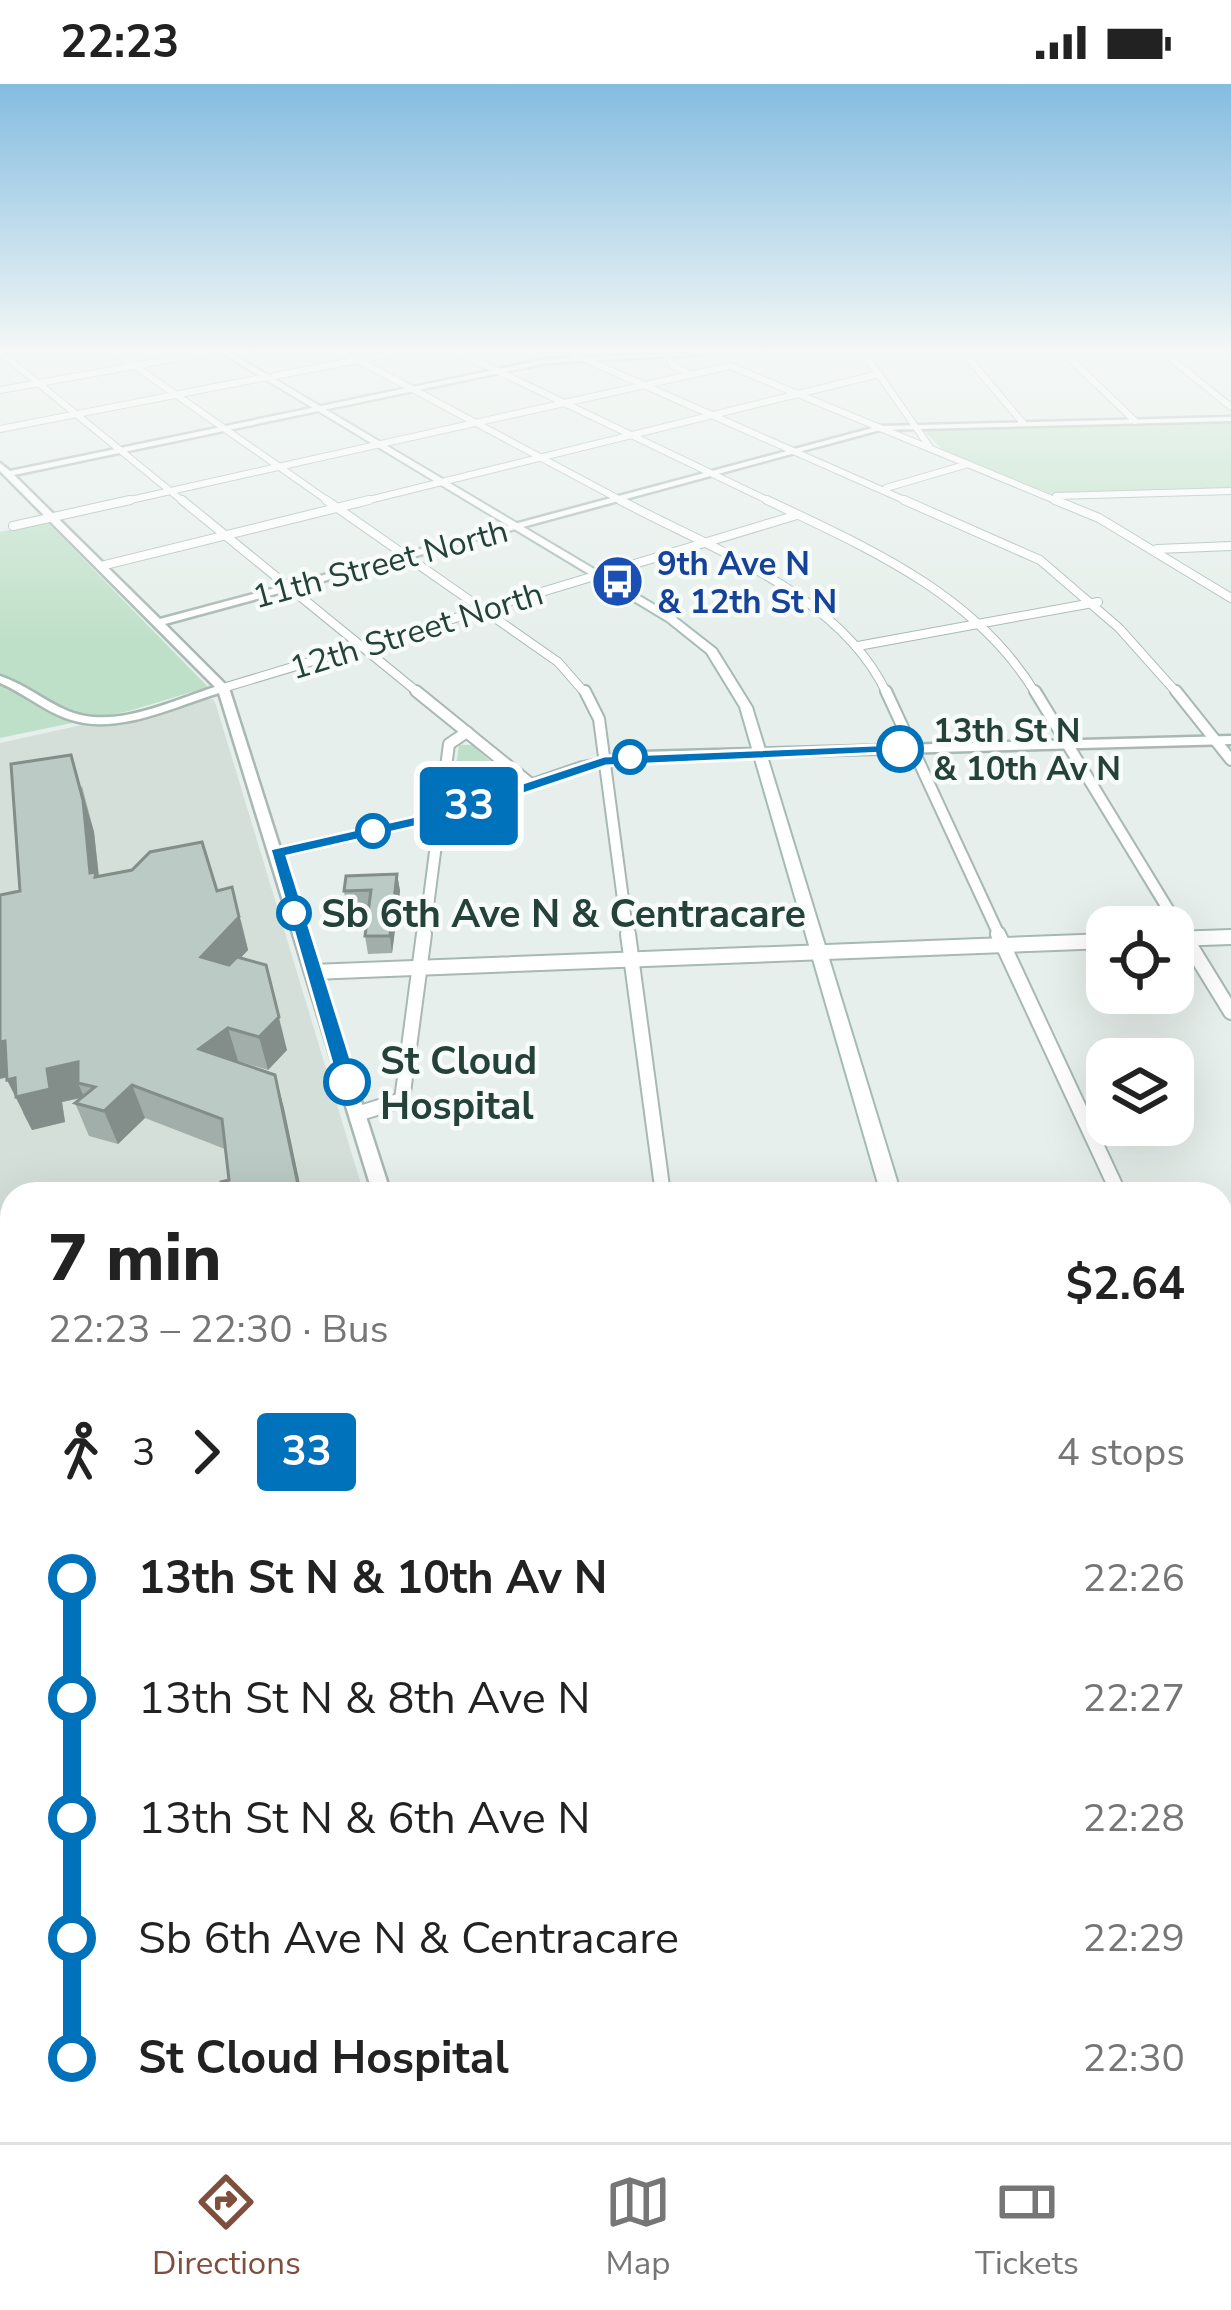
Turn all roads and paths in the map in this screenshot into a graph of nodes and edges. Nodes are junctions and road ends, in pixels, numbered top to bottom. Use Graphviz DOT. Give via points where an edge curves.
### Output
graph roads {
  1 [pos="117,448"];
  2 [pos="128,448"];
  3 [pos="253,448"];
  4 [pos="353,448"];
  5 [pos="388,448"];
  6 [pos="522,448"];
  7 [pos="580,448"];
  8 [pos="658,448"];
  9 [pos="794,448"];
  10 [pos="806,448"];
  11 [pos="931,448"];
  12 [pos="119,450"];
  13 [pos="799,450"];
  14 [pos="541,458"];
  15 [pos="969,464"];
  16 [pos="278,466"];
  17 [pos="2,472"];
  18 [pos="711,474"];
  19 [pos="442,481"];
  20 [pos="886,488"];
  21 [pos="168,490"];
  22 [pos="1231,491"];
  23 [pos="1048,496"];
  24 [pos="617,499"];
  25 [pos="338,507"];
  26 [pos="797,515"];
  27 [pos="51,517"];
  28 [pos="13,526"];
  29 [pos="516,526"];
  30 [pos="223,536"];
  31 [pos="702,545"];
  32 [pos="1231,546"];
  33 [pos="1157,549"];
  34 [pos="406,555"];
  35 [pos="101,566"];
  36 [pos="599,576"];
  37 [pos="287,588"];
  38 [pos="1231,598"];
  39 [pos="1098,602"];
  40 [pos="484,610"];
  41 [pos="158,623"];
  42 [pos="983,623"];
  43 [pos="359,646"];
  44 [pos="859,646"];
  45 [pos="0,679"];
  46 [pos="223,688"];
  47 [pos="467,732"];
  48 [pos="1223,740"];
  49 [pos="1068,745"];
  50 [pos="909,748"];
  51 [pos="759,752"];
  52 [pos="1231,760"];
  53 [pos="604,761"];
  54 [pos="532,784"];
  55 [pos="443,815"];
  56 [pos="276,853"];
  57 [pos="1160,906"];
  58 [pos="1231,937"];
  59 [pos="1194,938"];
  60 [pos="1086,942"];
  61 [pos="1004,944"];
  62 [pos="818,950"];
  63 [pos="628,955"];
  64 [pos="1194,960"];
  65 [pos="420,966"];
  66 [pos="312,972"];
  67 [pos="1231,1012"];
  68 [pos="357,1114"];
  69 [pos="378,1182"];
  70 [pos="661,1182"];
  71 [pos="888,1182"];
  72 [pos="1113,1182"];
  1 -- 12 [label="street"];
  2 -- 12 [label="street"];
  3 -- 16 [label="street"];
  4 -- 16 [label="street"];
  5 -- 19 [label="main road"];
  6 -- 14 [label="street"];
  7 -- 14 [label="street"];
  8 -- 18 [label="street"];
  9 -- 13 [label="street"];
  10 -- 13 [label="street, 11th Street North"];
  11 -- 15 [label="street"];
  12 -- 17 [label="street"];
  12 -- 21 [label="street"];
  13 -- 18 [label="street, 11th Street North"];
  13 -- 20 [label="street"];
  14 -- 19 [label="street"];
  14 -- 24 [label="street"];
  15 -- 20 [label="street"];
  15 -- 23 [label="street"];
  16 -- 21 [label="street"];
  16 -- 25 [label="street"];
  17 -- 27 [label="street"];
  18 -- 24 [label="street, 11th Street North"];
  18 -- 26 [label="street"];
  19 -- 25 [label="street"];
  19 -- 29 [label="main road"];
  20 -- 39 [label="street" via="1040,560"];
  21 -- 27 [label="street"];
  21 -- 30 [label="street"];
  22 -- 23 [label="street"];
  23 -- 33 [label="street"];
  24 -- 29 [label="street, 11th Street North"];
  24 -- 31 [label="street"];
  25 -- 30 [label="street"];
  25 -- 34 [label="street"];
  26 -- 31 [label="street, 12th Street North"];
  26 -- 42 [label="street" via="926,581"];
  27 -- 28 [label="street"];
  27 -- 35 [label="street"];
  29 -- 34 [label="street, 11th Street North"];
  29 -- 36 [label="main road"];
  30 -- 35 [label="street"];
  30 -- 37 [label="street"];
  31 -- 36 [label="street, 12th Street North"];
  31 -- 44 [label="street" via="823,612"];
  32 -- 33 [label="street"];
  33 -- 38 [label="street"];
  34 -- 37 [label="street, 11th Street North"];
  34 -- 40 [label="street"];
  35 -- 41 [label="street"];
  36 -- 40 [label="street, 12th Street North"];
  36 -- 51 [label="main road" via="712,651 739,691"];
  37 -- 41 [label="street, 11th Street North"];
  37 -- 43 [label="street"];
  39 -- 42 [label="street"];
  39 -- 48 [label="street"];
  40 -- 43 [label="street, 12th Street North"];
  40 -- 53 [label="street" via="584,689"];
  41 -- 46 [label="street"];
  42 -- 44 [label="street"];
  42 -- 49 [label="street"];
  43 -- 46 [label="street, 12th Street North"];
  43 -- 47 [label="street"];
  44 -- 50 [label="street"];
  45 -- 46 [label="street, 12th Street North" via="56,711 103,719"];
  46 -- 56 [label="street"];
  47 -- 54 [label="street"];
  47 -- 55 [label="street" via="449,744"];
  48 -- 49 [label="street"];
  48 -- 52 [label="street"];
  49 -- 50 [label="street"];
  49 -- 57 [label="street"];
  50 -- 51 [label="street"];
  50 -- 61 [label="street"];
  51 -- 53 [label="street"];
  51 -- 62 [label="main road"];
  53 -- 54 [label="street"];
  53 -- 63 [label="street"];
  54 -- 55 [label="street"];
  55 -- 56 [label="street"];
  55 -- 65 [label="street"];
  56 -- 66 [label="street"];
  58 -- 59 [label="street"];
  60 -- 61 [label="street"];
  61 -- 62 [label="street"];
  61 -- 72 [label="street"];
  62 -- 63 [label="street"];
  62 -- 71 [label="main road"];
  63 -- 65 [label="street"];
  63 -- 70 [label="street"];
  64 -- 67 [label="street"];
  65 -- 66 [label="street"];
  65 -- 68 [label="street" via="402,1100"];
  66 -- 68 [label="street"];
  68 -- 69 [label="street"];
}
